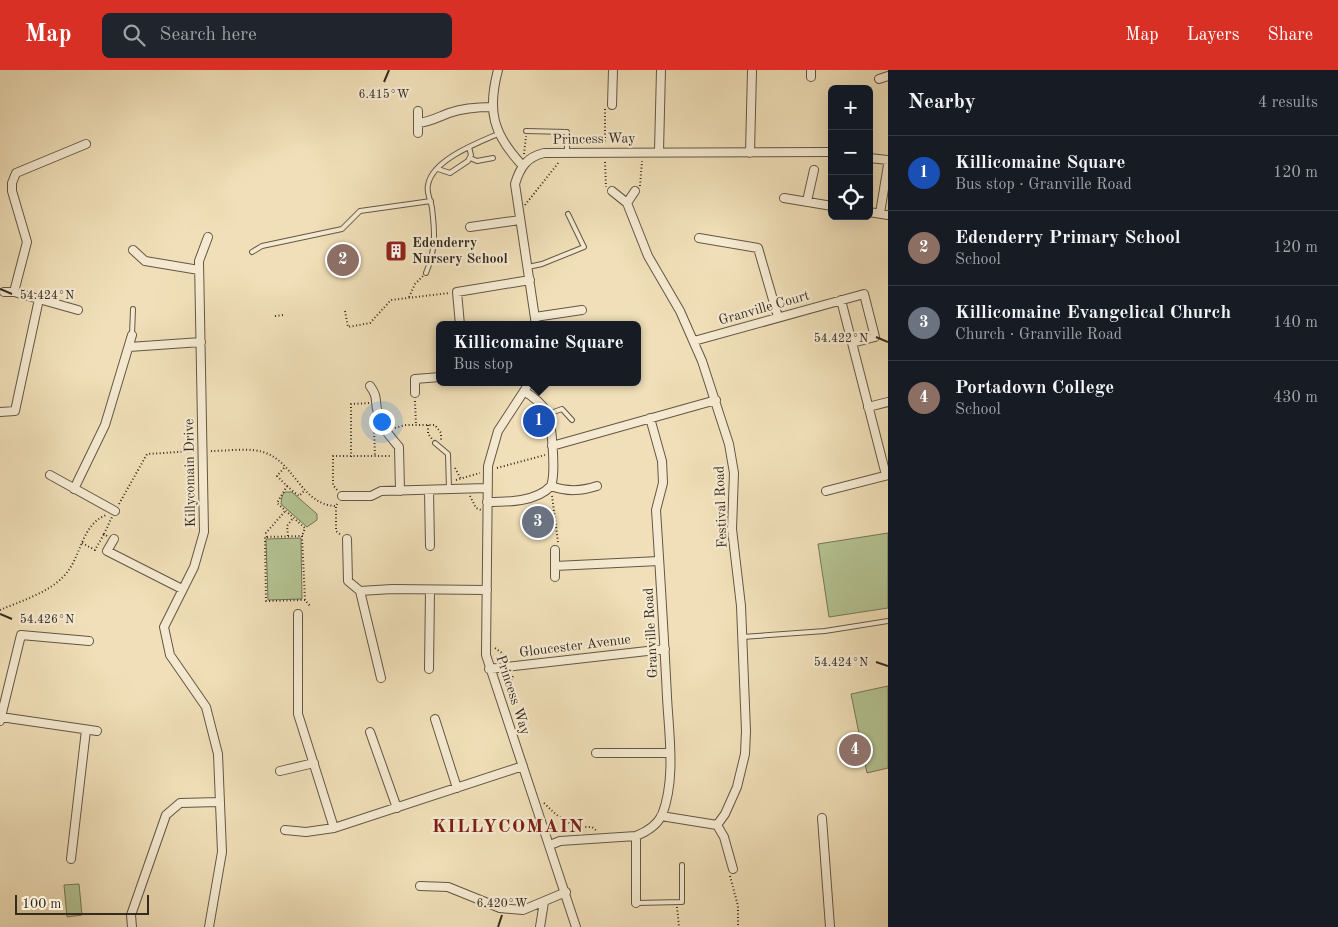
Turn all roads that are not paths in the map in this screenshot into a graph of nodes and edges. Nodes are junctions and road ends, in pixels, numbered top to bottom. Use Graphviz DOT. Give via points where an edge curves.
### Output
graph roads {
  1 [pos="498,70"];
  2 [pos="613,70"];
  3 [pos="661,70"];
  4 [pos="752,70"];
  5 [pos="888,76"];
  6 [pos="879,79"];
  7 [pos="612,105"];
  8 [pos="493,107"];
  9 [pos="418,111"];
  10 [pos="418,123"];
  11 [pos="526,132"];
  12 [pos="418,133"];
  13 [pos="498,134"];
  14 [pos="86,144"];
  15 [pos="469,147"];
  16 [pos="659,151"];
  17 [pos="564,152"];
  18 [pos="828,152"];
  19 [pos="750,153"];
  20 [pos="470,158"];
  21 [pos="493,158"];
  22 [pos="873,158"];
  23 [pos="888,160"];
  24 [pos="522,165"];
  25 [pos="888,165"];
  26 [pos="438,169"];
  27 [pos="814,170"];
  28 [pos="612,191"];
  29 [pos="635,191"];
  30 [pos="784,198"];
  31 [pos="431,201"];
  32 [pos="807,202"];
  33 [pos="627,203"];
  34 [pos="828,205"];
  35 [pos="568,214"];
  36 [pos="884,214"];
  37 [pos="520,220"];
  38 [pos="470,227"];
  39 [pos="208,237"];
  40 [pos="699,238"];
  41 [pos="133,250"];
  42 [pos="252,252"];
  43 [pos="528,267"];
  44 [pos="199,270"];
  45 [pos="426,273"];
  46 [pos="530,280"];
  47 [pos="4,292"];
  48 [pos="14,292"];
  49 [pos="40,299"];
  50 [pos="841,300"];
  51 [pos="134,309"];
  52 [pos="78,310"];
  53 [pos="582,310"];
  54 [pos="778,317"];
  55 [pos="460,321"];
  56 [pos="535,321"];
  57 [pos="132,335"];
  58 [pos="201,342"];
  59 [pos="694,342"];
  60 [pos="852,343"];
  61 [pos="129,347"];
  62 [pos="436,376"];
  63 [pos="370,386"];
  64 [pos="527,386"];
  65 [pos="524,391"];
  66 [pos="415,393"];
  67 [pos="716,400"];
  68 [pos="888,402"];
  69 [pos="868,407"];
  70 [pos="0,412"];
  71 [pos="548,414"];
  72 [pos="650,418"];
  73 [pos="572,420"];
  74 [pos="435,443"];
  75 [pos="552,449"];
  76 [pos="50,475"];
  77 [pos="887,475"];
  78 [pos="449,485"];
  79 [pos="597,486"];
  80 [pos="487,488"];
  81 [pos="549,488"];
  82 [pos="74,489"];
  83 [pos="429,490"];
  84 [pos="400,491"];
  85 [pos="826,491"];
  86 [pos="342,496"];
  87 [pos="487,502"];
  88 [pos="115,511"];
  89 [pos="114,539"];
  90 [pos="347,539"];
  91 [pos="430,546"];
  92 [pos="555,550"];
  93 [pos="659,561"];
  94 [pos="555,566"];
  95 [pos="555,577"];
  96 [pos="182,589"];
  97 [pos="430,590"];
  98 [pos="487,590"];
  99 [pos="360,592"];
  100 [pos="298,614"];
  101 [pos="888,621"];
  102 [pos="742,637"];
  103 [pos="89,641"];
  104 [pos="665,649"];
  105 [pos="429,669"];
  106 [pos="489,669"];
  107 [pos="381,678"];
  108 [pos="0,719"];
  109 [pos="435,719"];
  110 [pos="86,730"];
  111 [pos="97,731"];
  112 [pos="370,732"];
  113 [pos="670,752"];
  114 [pos="596,753"];
  115 [pos="314,763"];
  116 [pos="523,766"];
  117 [pos="280,771"];
  118 [pos="457,788"];
  119 [pos="219,802"];
  120 [pos="397,808"];
  121 [pos="661,816"];
  122 [pos="822,818"];
  123 [pos="717,825"];
  124 [pos="334,828"];
  125 [pos="285,830"];
  126 [pos="636,836"];
  127 [pos="550,845"];
  128 [pos="71,859"];
  129 [pos="682,865"];
  130 [pos="733,869"];
  131 [pos="420,886"];
  132 [pos="566,892"];
  133 [pos="544,902"];
  134 [pos="636,903"];
  135 [pos="132,927"];
  136 [pos="209,927"];
  137 [pos="540,927"];
  138 [pos="576,927"];
  139 [pos="830,927"];
  1 -- 8 [label="street"];
  2 -- 7 [label="street"];
  3 -- 16 [label="street"];
  4 -- 19 [label="street"];
  5 -- 6 [label="street"];
  8 -- 10 [label="street" via="450,112"];
  8 -- 13 [label="street" via="493,121"];
  9 -- 10 [label="street"];
  10 -- 12 [label="street"];
  11 -- 17 [label="lane" via="567,132"];
  13 -- 15 [label="lane"];
  13 -- 24 [label="street"];
  14 -- 48 [label="street" via="16,173 12,191 27,242"];
  15 -- 20 [label="lane"];
  15 -- 26 [label="lane"];
  16 -- 17 [label="street, Princess Way"];
  16 -- 19 [label="street, Princess Way"];
  17 -- 24 [label="street, Princess Way" via="535,155"];
  18 -- 19 [label="street, Princess Way"];
  20 -- 21 [label="lane" via="477,161"];
  20 -- 26 [label="lane" via="450,173"];
  22 -- 23 [label="street"];
  24 -- 37 [label="street" via="515,184"];
  25 -- 36 [label="street"];
  26 -- 31 [label="lane" via="427,186"];
  27 -- 32 [label="street"];
  28 -- 33 [label="street, Festival Road"];
  29 -- 33 [label="street"];
  30 -- 32 [label="street"];
  31 -- 42 [label="lane" via="360,211 342,229 262,246"];
  31 -- 45 [label="lane" via="434,252"];
  32 -- 34 [label="street"];
  33 -- 59 [label="street, Festival Road" via="648,256"];
  35 -- 43 [label="lane" via="584,247"];
  37 -- 38 [label="street"];
  37 -- 43 [label="street"];
  39 -- 44 [label="street, Killycomain Drive"];
  40 -- 54 [label="street" via="758,248"];
  41 -- 44 [label="street" via="145,261"];
  43 -- 46 [label="street"];
  44 -- 58 [label="street, Killycomain Drive"];
  46 -- 55 [label="street" via="457,292"];
  46 -- 56 [label="street"];
  47 -- 48 [label="street"];
  48 -- 49 [label="street"];
  49 -- 52 [label="street"];
  49 -- 70 [label="street" via="15,411"];
  50 -- 54 [label="street, Granville Court"];
  50 -- 60 [label="street"];
  50 -- 60 [label="street, Granville Court" via="864,294 875,337"];
  51 -- 57 [label="lane"];
  53 -- 56 [label="street"];
  54 -- 59 [label="street, Granville Court"];
  57 -- 61 [label="street"];
  58 -- 61 [label="street"];
  58 -- 96 [label="street, Killycomain Drive" via="204,532 194,567"];
  59 -- 67 [label="street, Festival Road"];
  60 -- 69 [label="street"];
  61 -- 82 [label="street" via="105,425"];
  62 -- 66 [label="street" via="415,379"];
  63 -- 84 [label="street" via="377,396 377,408 385,431 399,447"];
  64 -- 65 [label="street, Princess Way"];
  65 -- 71 [label="street"];
  65 -- 80 [label="street, Princess Way" via="498,431"];
  67 -- 72 [label="street"];
  67 -- 102 [label="street, Festival Road" via="734,473 732,529"];
  68 -- 69 [label="street"];
  69 -- 77 [label="street"];
  71 -- 73 [label="lane" via="562,410"];
  71 -- 75 [label="street"];
  72 -- 75 [label="street"];
  72 -- 93 [label="street, Granville Road" via="662,461 664,483 656,510"];
  74 -- 78 [label="lane" via="450,459"];
  75 -- 81 [label="street" via="554,478"];
  76 -- 82 [label="street"];
  77 -- 85 [label="street"];
  78 -- 80 [label="street"];
  78 -- 83 [label="street"];
  79 -- 81 [label="street" via="580,491"];
  80 -- 87 [label="street, Princess Way"];
  81 -- 87 [label="street" via="539,496"];
  82 -- 88 [label="street"];
  83 -- 84 [label="street"];
  83 -- 91 [label="street"];
  84 -- 86 [label="street"];
  87 -- 98 [label="street, Princess Way"];
  89 -- 96 [label="street" via="107,551"];
  90 -- 99 [label="street" via="348,582"];
  92 -- 94 [label="street"];
  93 -- 94 [label="street"];
  93 -- 104 [label="street, Granville Road"];
  94 -- 95 [label="street"];
  96 -- 119 [label="street, Killycomain Drive" via="164,627 170,655 206,707 218,754"];
  97 -- 98 [label="street"];
  97 -- 99 [label="street"];
  97 -- 105 [label="street"];
  98 -- 106 [label="street, Princess Way"];
  99 -- 107 [label="street"];
  100 -- 115 [label="street" via="298,714"];
  101 -- 102 [label="lane" via="825,631"];
  102 -- 123 [label="street, Festival Road" via="745,754 737,787 726,814"];
  103 -- 108 [label="street" via="21,635"];
  104 -- 106 [label="street, Gloucester Avenue"];
  104 -- 113 [label="street, Granville Road"];
  106 -- 116 [label="street, Princess Way"];
  108 -- 110 [label="street"];
  109 -- 118 [label="street"];
  110 -- 111 [label="street"];
  110 -- 128 [label="street"];
  112 -- 120 [label="street"];
  113 -- 114 [label="street"];
  113 -- 121 [label="street, Granville Road"];
  115 -- 117 [label="street"];
  115 -- 124 [label="street"];
  116 -- 118 [label="street"];
  116 -- 127 [label="street, Princess Way"];
  118 -- 120 [label="street"];
  119 -- 135 [label="street" via="180,803 166,815 131,915"];
  119 -- 136 [label="street, Killycomain Drive" via="222,852"];
  120 -- 124 [label="street"];
  121 -- 123 [label="street"];
  121 -- 126 [label="street" via="646,832"];
  122 -- 139 [label="street"];
  123 -- 130 [label="street"];
  124 -- 125 [label="street" via="306,832"];
  126 -- 127 [label="street" via="560,841"];
  126 -- 134 [label="street"];
  127 -- 132 [label="street, Princess Way"];
  129 -- 134 [label="lane" via="682,902"];
  131 -- 133 [label="street" via="448,887 500,908 522,910"];
  132 -- 133 [label="street"];
  132 -- 138 [label="street, Princess Way"];
  133 -- 137 [label="street"];
}
